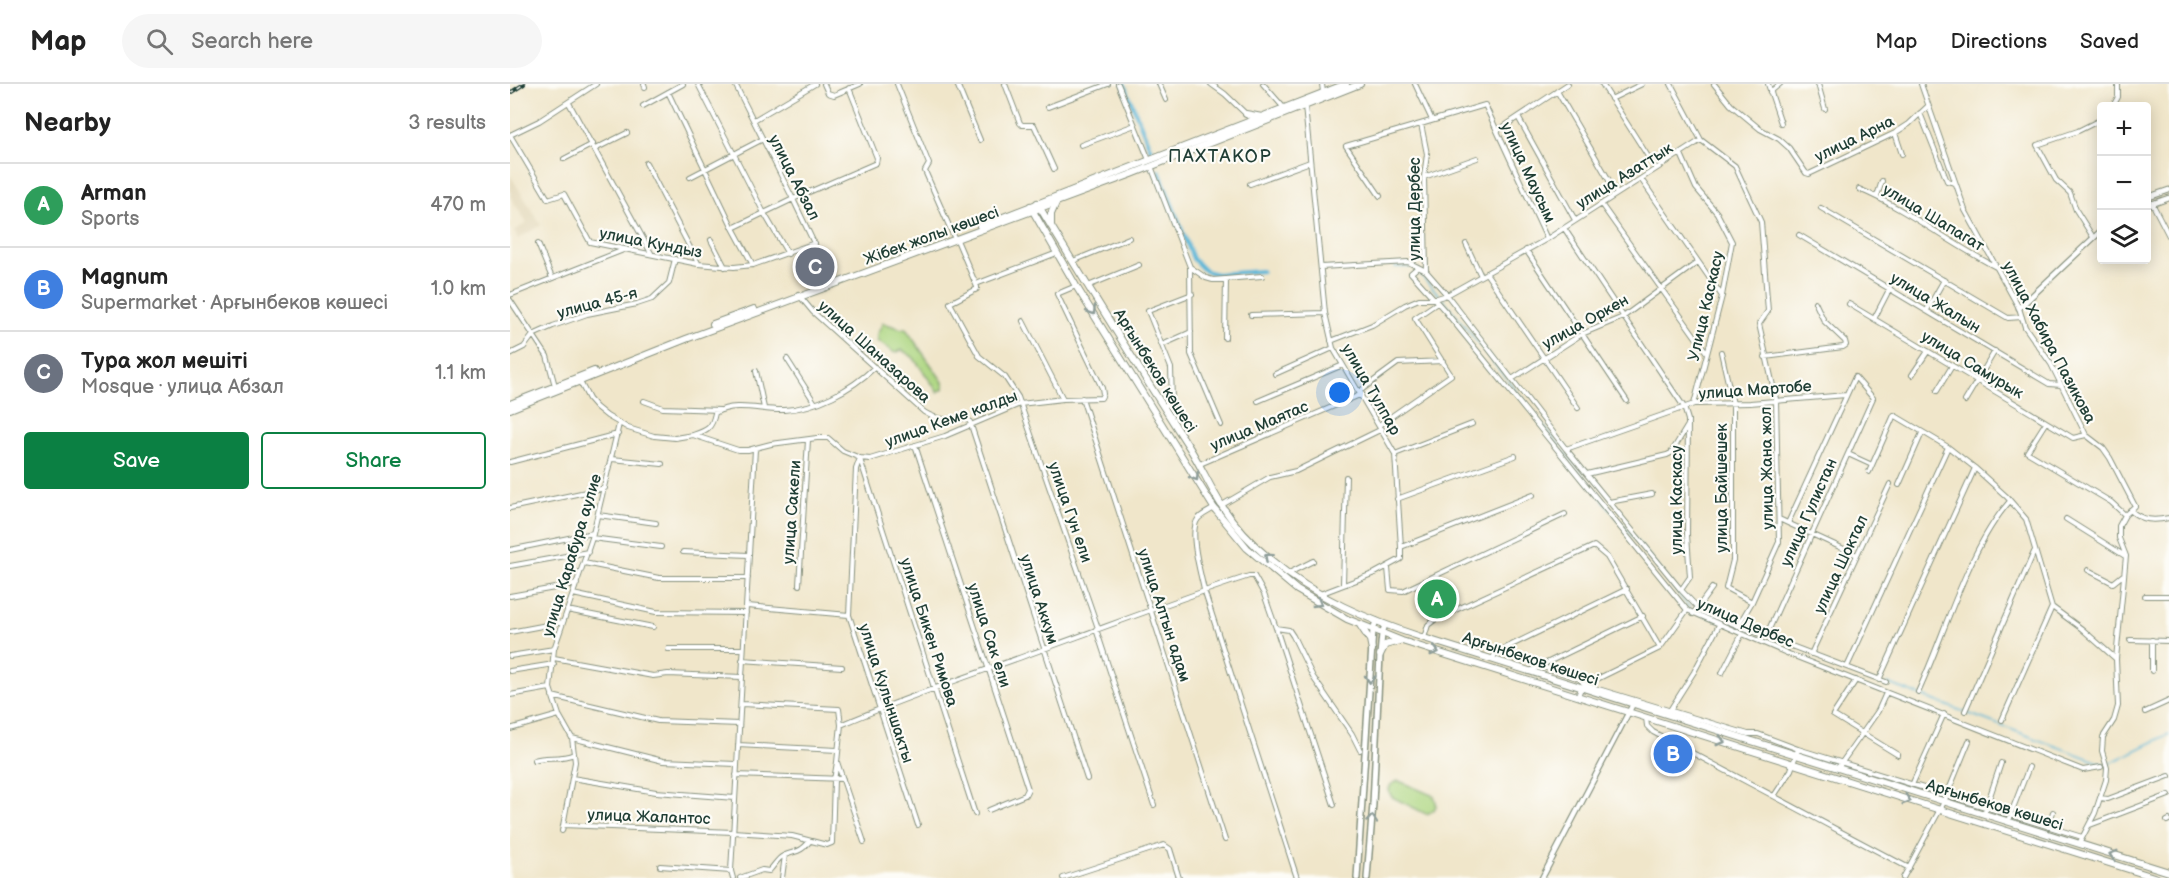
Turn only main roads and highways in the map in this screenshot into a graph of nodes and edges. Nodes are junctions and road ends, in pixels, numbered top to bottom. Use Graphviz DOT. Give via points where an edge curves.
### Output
graph roads {
  1 [pos="1346,84"];
  2 [pos="1360,84"];
  3 [pos="1246,114"];
  4 [pos="1263,117"];
  5 [pos="1254,124"];
  6 [pos="1150,163"];
  7 [pos="1056,203"];
  8 [pos="1039,206"];
  9 [pos="1031,209"];
  10 [pos="1023,216"];
  11 [pos="1040,223"];
  12 [pos="1052,226"];
  13 [pos="955,239"];
  14 [pos="799,295"];
  15 [pos="1132,359"];
  16 [pos="1125,363"];
  17 [pos="578,379"];
  18 [pos="510,404"];
  19 [pos="510,409"];
  20 [pos="1376,621"];
  21 [pos="1360,625"];
  22 [pos="1385,625"];
  23 [pos="1373,630"];
  24 [pos="1382,634"];
  25 [pos="1402,641"];
  26 [pos="1372,650"];
  27 [pos="1380,656"];
  28 [pos="2169,872"];
  29 [pos="1358,878"];
  30 [pos="1367,878"];
  31 [pos="2157,878"];
  1 -- 4 [label="main road, Жібек жолы көшесі"];
  2 -- 5 [label="main road, Жібек жолы көшесі"];
  3 -- 4 [label="main road"];
  4 -- 5 [label="main road, Жібек жолы көшесі"];
  5 -- 6 [label="main road, Жібек жолы көшесі"];
  6 -- 7 [label="main road, Жібек жолы көшесі"];
  6 -- 8 [label="main road, Жібек жолы көшесі"];
  7 -- 8 [label="main road, Жібек жолы көшесі"];
  7 -- 12 [label="main road" via="1051,214"];
  8 -- 9 [label="main road, Жібек жолы көшесі"];
  8 -- 12 [label="main road, Арғынбеков көшесі"];
  9 -- 10 [label="main road, Жібек жолы көшесі"];
  9 -- 11 [label="main road, Арғынбеков көшесі"];
  9 -- 13 [label="main road, Жібек жолы көшесі"];
  10 -- 11 [label="main road"];
  10 -- 13 [label="main road, Жібек жолы көшесі"];
  11 -- 16 [label="main road, Арғынбеков көшесі, one-way"];
  12 -- 15 [label="main road, Арғынбеков көшесі"];
  13 -- 14 [label="main road, Жібек жолы көшесі"];
  13 -- 14 [label="main road, Жібек жолы көшесі"];
  14 -- 17 [label="main road, Жібек жолы көшесі"];
  15 -- 16 [label="main road"];
  20 -- 15 [label="main road, Арғынбеков көшесі, one-way" via="1320,594 1254,543 1221,505 1200,464"];
  16 -- 21 [label="main road, Арғынбеков көшесі, one-way" via="1214,508 1247,548 1297,590"];
  17 -- 18 [label="main road, Жібек жолы көшесі"];
  17 -- 19 [label="main road, Жібек жолы көшесі"];
  20 -- 22 [label="main road, Арғынбеков көшесі"];
  20 -- 23 [label="main road"];
  21 -- 23 [label="main road, Арғынбеков көшесі"];
  21 -- 26 [label="main road"];
  22 -- 24 [label="main road"];
  28 -- 22 [label="main road, Арғынбеков көшесі, one-way" via="2009,818"];
  23 -- 24 [label="main road, Арғынбеков көшесі"];
  23 -- 26 [label="main road"];
  24 -- 25 [label="main road, Арғынбеков көшесі"];
  24 -- 27 [label="main road"];
  25 -- 27 [label="main road" via="1385,645"];
  25 -- 31 [label="main road, Арғынбеков көшесі, one-way"];
  26 -- 29 [label="main road, one-way"];
  30 -- 27 [label="main road, one-way"];
  29 -- 30 [label="main road"];
}
